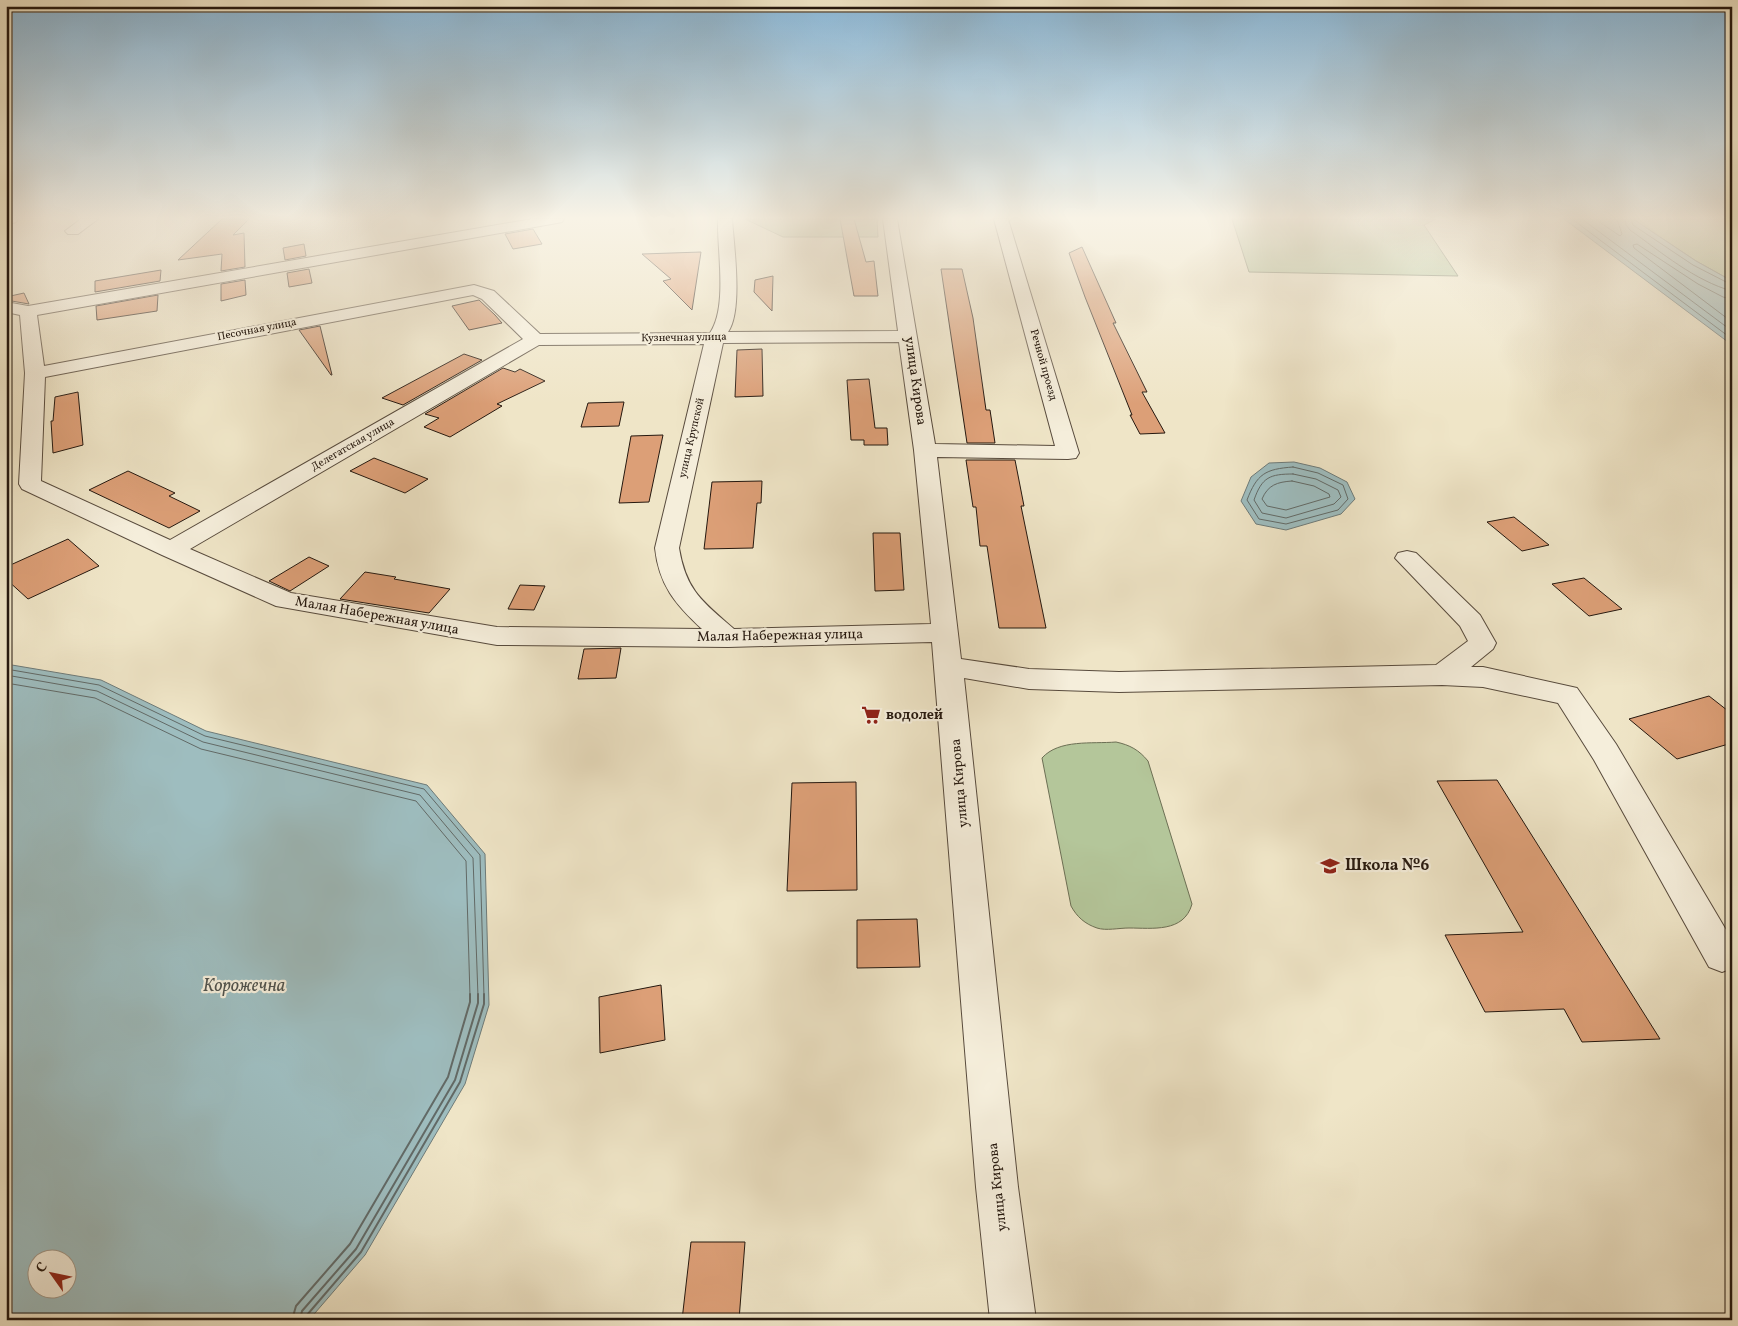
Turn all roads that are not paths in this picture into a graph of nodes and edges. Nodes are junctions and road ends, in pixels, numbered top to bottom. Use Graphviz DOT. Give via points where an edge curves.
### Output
graph roads {
  1 [pos="186,281"];
  2 [pos="727,281"];
  3 [pos="900,281"];
  4 [pos="1019,281"];
  5 [pos="17,309"];
  6 [pos="909,336"];
  7 [pos="715,338"];
  8 [pos="535,340"];
  9 [pos="36,373"];
  10 [pos="925,450"];
  11 [pos="171,550"];
  12 [pos="1407,558"];
  13 [pos="944,633"];
  14 [pos="728,638"];
  15 [pos="948,666"];
  16 [pos="1442,675"];
  17 [pos="1722,956"];
  18 [pos="1013,1320"];
  1 -- 5 [label="street"];
  2 -- 7 [label="street, улица Крупской" via="725,324"];
  3 -- 6 [label="street, улица Кирова"];
  4 -- 10 [label="street, Речной проезд" via="1068,453"];
  5 -- 9 [label="street, Малая Набережная улица"];
  6 -- 7 [label="street, Кузнечная улица"];
  6 -- 10 [label="street, улица Кирова"];
  7 -- 8 [label="street, Кузнечная улица"];
  7 -- 14 [label="street, улица Крупской" via="667,548 670,570 688,602"];
  8 -- 9 [label="street, Песочная улица" via="479,290"];
  8 -- 11 [label="street, Делегатская улица"];
  9 -- 11 [label="street, Малая Набережная улица" via="30,484"];
  10 -- 13 [label="street, улица Кирова"];
  11 -- 14 [label="street, Малая Набережная улица" via="285,600 497,636"];
  12 -- 16 [label="street" via="1471,621 1483,642"];
  13 -- 14 [label="street, Малая Набережная улица"];
  13 -- 15 [label="street, улица Кирова"];
  15 -- 16 [label="street" via="1029,679 1119,682"];
  15 -- 18 [label="street, улица Кирова" via="997,1187"];
  16 -- 17 [label="street" via="1483,676 1567,696 1605,752"];
}
